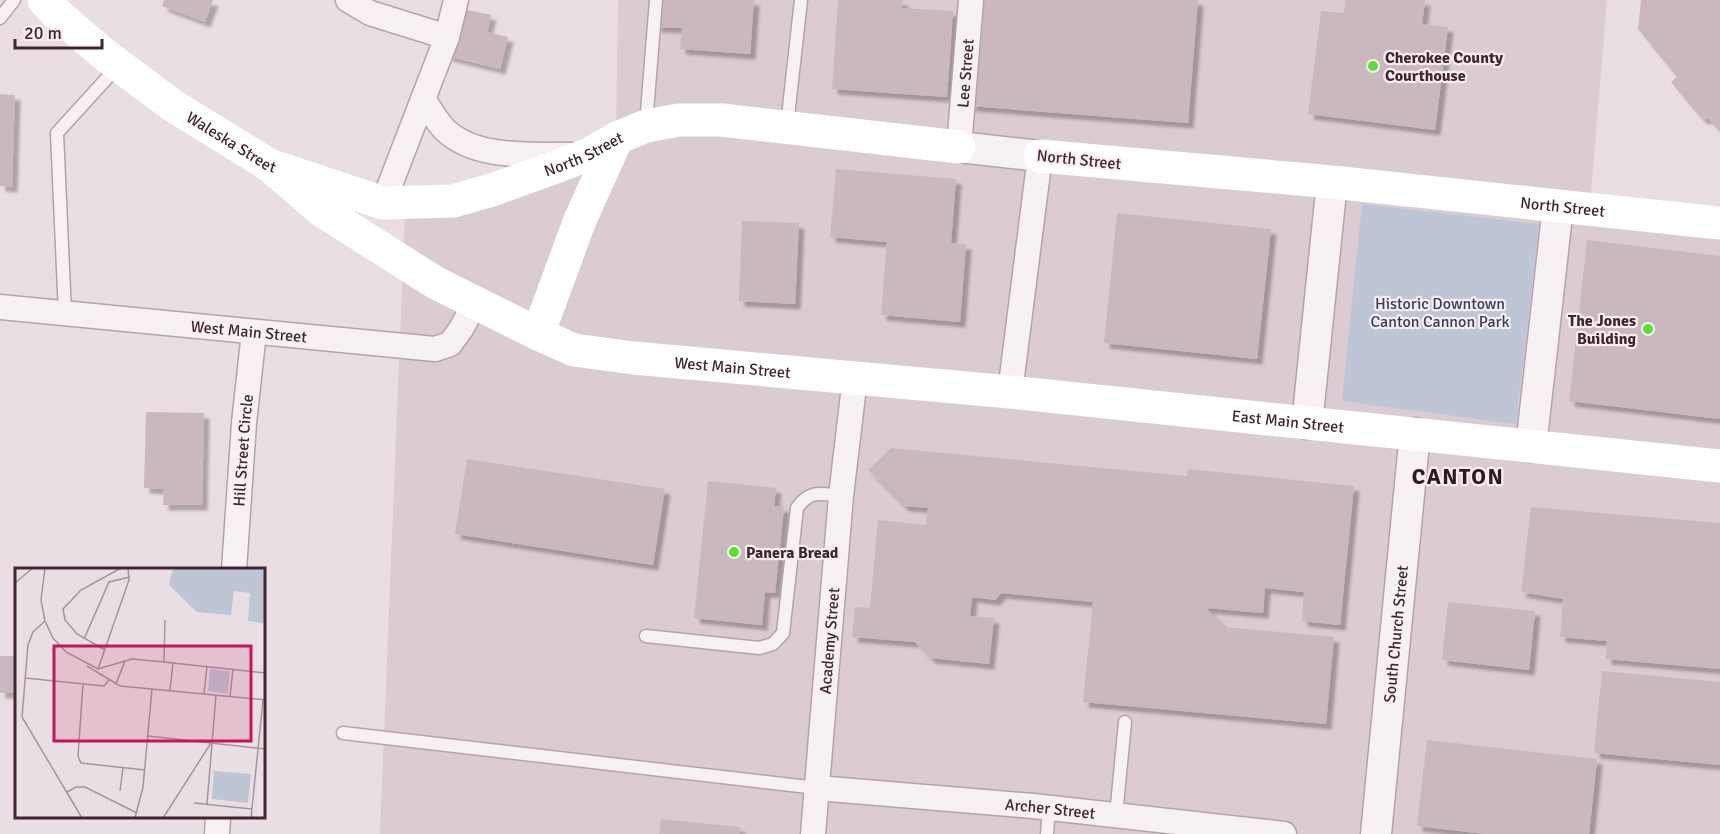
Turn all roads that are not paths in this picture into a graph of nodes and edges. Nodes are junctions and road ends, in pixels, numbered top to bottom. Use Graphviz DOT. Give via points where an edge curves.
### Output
graph roads {
  1 [pos="14,0"];
  2 [pos="44,0"];
  3 [pos="348,0"];
  4 [pos="456,0"];
  5 [pos="656,0"];
  6 [pos="801,0"];
  7 [pos="971,0"];
  8 [pos="0,18"];
  9 [pos="447,37"];
  10 [pos="119,65"];
  11 [pos="423,99"];
  12 [pos="787,126"];
  13 [pos="631,132"];
  14 [pos="959,147"];
  15 [pos="587,155"];
  16 [pos="1040,156"];
  17 [pos="269,165"];
  18 [pos="1332,182"];
  19 [pos="453,201"];
  20 [pos="383,203"];
  21 [pos="1558,206"];
  22 [pos="1720,223"];
  23 [pos="475,303"];
  24 [pos="0,307"];
  25 [pos="64,314"];
  26 [pos="254,332"];
  27 [pos="538,334"];
  28 [pos="855,378"];
  29 [pos="1010,392"];
  30 [pos="1307,424"];
  31 [pos="1415,433"];
  32 [pos="1532,447"];
  33 [pos="1720,466"];
  34 [pos="841,496"];
  35 [pos="234,568"];
  36 [pos="646,636"];
  37 [pos="1125,722"];
  38 [pos="343,733"];
  39 [pos="817,788"];
  40 [pos="1050,808"];
  41 [pos="1116,816"];
  42 [pos="218,819"];
  43 [pos="217,834"];
  44 [pos="813,834"];
  45 [pos="1047,834"];
  46 [pos="1284,834"];
  47 [pos="1376,834"];
  1 -- 8 [label="lane"];
  2 -- 10 [label="main road, Waleska Street"];
  3 -- 9 [label="street" via="370,14"];
  4 -- 9 [label="street"];
  5 -- 13 [label="lane"];
  6 -- 12 [label="lane"];
  7 -- 14 [label="street, Lee Street"];
  9 -- 11 [label="street"];
  10 -- 17 [label="main road, Waleska Street" via="172,105"];
  10 -- 25 [label="lane" via="57,133"];
  11 -- 15 [label="street" via="445,130 475,148 507,154"];
  11 -- 20 [label="street"];
  12 -- 13 [label="main road, North Street" via="679,120"];
  12 -- 14 [label="main road, North Street"];
  13 -- 15 [label="main road, North Street"];
  13 -- 27 [label="main road" via="580,220"];
  14 -- 16 [label="street, North Street"];
  15 -- 19 [label="main road, North Street"];
  16 -- 18 [label="main road, North Street"];
  16 -- 29 [label="street"];
  17 -- 20 [label="main road, Waleska Street"];
  17 -- 23 [label="main road, West Main Street" via="321,210 436,284"];
  18 -- 21 [label="main road, North Street"];
  18 -- 30 [label="street"];
  19 -- 20 [label="main road, Waleska Street"];
  21 -- 22 [label="main road, North Street"];
  21 -- 32 [label="street"];
  23 -- 26 [label="street, West Main Street" via="450,344 435,349"];
  23 -- 27 [label="main road, West Main Street"];
  24 -- 25 [label="street, West Main Street"];
  25 -- 26 [label="street, West Main Street"];
  26 -- 35 [label="street, Hill Street Circle"];
  27 -- 28 [label="main road, West Main Street" via="574,350 624,357"];
  28 -- 29 [label="main road, East Main Street"];
  28 -- 34 [label="street, Academy Street"];
  29 -- 30 [label="main road, East Main Street"];
  30 -- 31 [label="main road, East Main Street"];
  31 -- 32 [label="main road, East Main Street"];
  31 -- 47 [label="street, South Church Street"];
  32 -- 33 [label="main road, East Main Street"];
  34 -- 36 [label="lane" via="814,494 804,498 797,508 783,633 773,644 759,648"];
  34 -- 39 [label="street, Academy Street"];
  37 -- 41 [label="lane"];
  38 -- 39 [label="lane"];
  39 -- 40 [label="street, Archer Street"];
  39 -- 44 [label="street, Academy Street"];
  40 -- 41 [label="street, Archer Street"];
  40 -- 45 [label="lane"];
  41 -- 46 [label="street, Archer Street"];
  42 -- 43 [label="street"];
}
